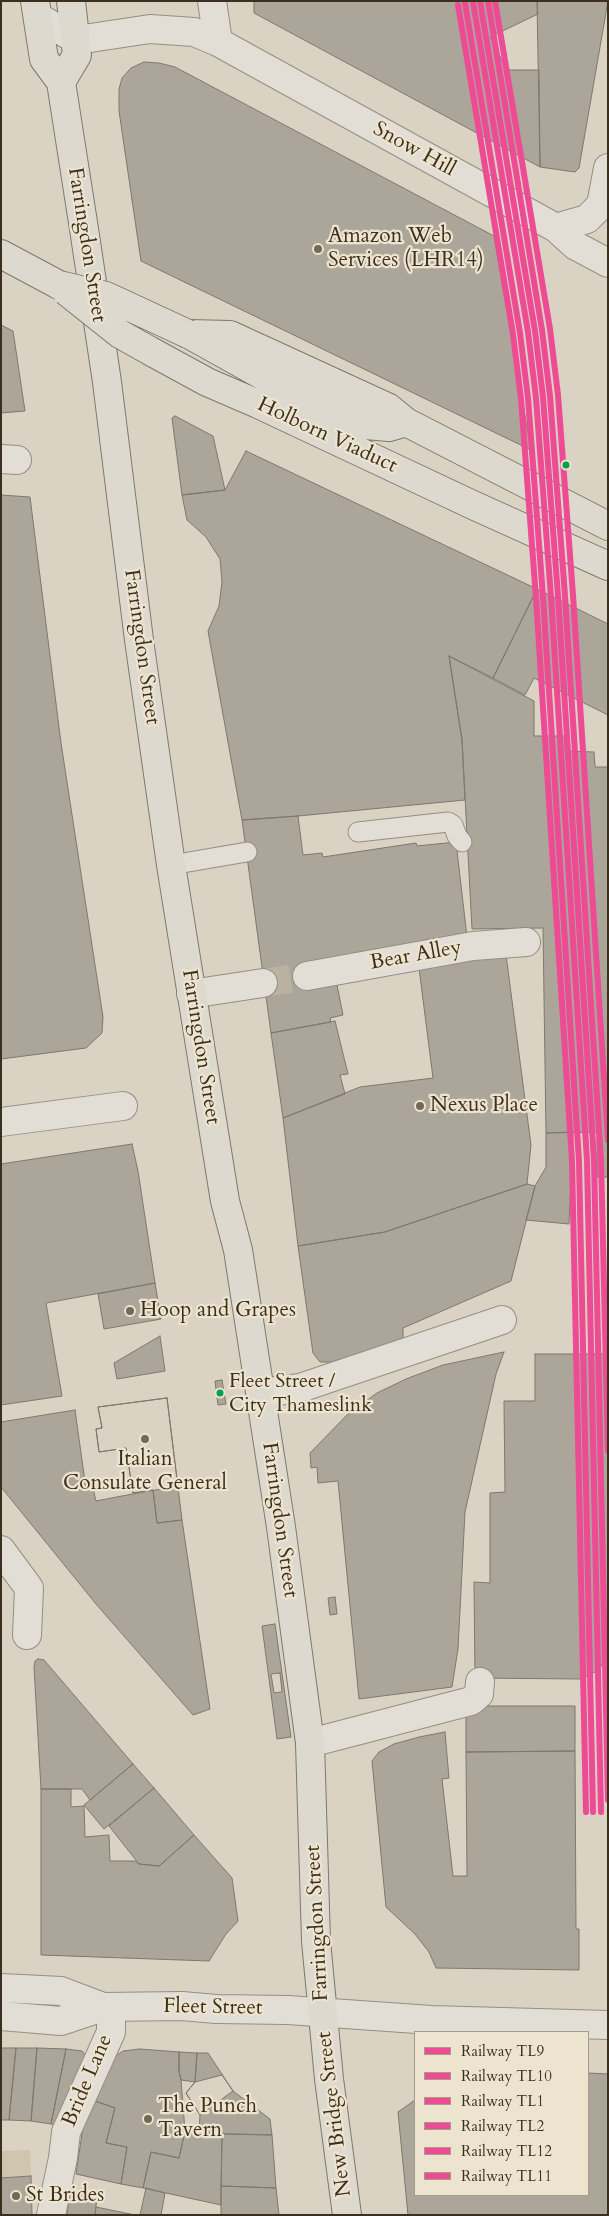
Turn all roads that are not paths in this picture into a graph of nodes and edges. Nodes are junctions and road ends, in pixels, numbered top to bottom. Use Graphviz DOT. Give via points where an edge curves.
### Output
graph roads {
  1 [pos="71,1"];
  2 [pos="212,1"];
  3 [pos="37,9"];
  4 [pos="77,40"];
  5 [pos="218,42"];
  6 [pos="60,82"];
  7 [pos="608,168"];
  8 [pos="556,228"];
  9 [pos="1,254"];
  10 [pos="608,263"];
  11 [pos="59,285"];
  12 [pos="608,526"];
  13 [pos="608,566"];
  14 [pos="358,832"];
  15 [pos="462,842"];
  16 [pos="247,852"];
  17 [pos="171,865"];
  18 [pos="526,942"];
  19 [pos="307,976"];
  20 [pos="264,983"];
  21 [pos="191,994"];
  22 [pos="123,1106"];
  23 [pos="1,1122"];
  24 [pos="502,1320"];
  25 [pos="261,1393"];
  26 [pos="1,1550"];
  27 [pos="27,1636"];
  28 [pos="480,1682"];
  29 [pos="310,1743"];
  30 [pos="1,1988"];
  31 [pos="107,2007"];
  32 [pos="323,2013"];
  33 [pos="1,2016"];
  34 [pos="608,2025"];
  35 [pos="51,2215"];
  36 [pos="347,2215"];
  1 -- 4 [label="main road"];
  2 -- 5 [label="street"];
  3 -- 4 [label="street"];
  3 -- 6 [label="main road, Farringdon Street" via="44,59"];
  4 -- 5 [label="street, Snow Hill" via="150,29 194,32"];
  4 -- 6 [label="main road" via="77,55"];
  5 -- 8 [label="street, Snow Hill"];
  6 -- 17 [label="main road, Farringdon Street" via="108,382 139,640"];
  7 -- 8 [label="street" via="601,205 587,219"];
  8 -- 10 [label="street, Snow Hill" via="576,246"];
  9 -- 11 [label="main road, Holborn Viaduct"];
  11 -- 12 [label="main road, Holborn Viaduct, bridge" via="106,296 188,334 226,344 389,408 406,422"];
  11 -- 13 [label="main road, Holborn Viaduct, bridge" via="120,334 207,382"];
  14 -- 15 [label="lane" via="448,822"];
  16 -- 17 [label="lane"];
  17 -- 21 [label="main road, Farringdon Street"];
  18 -- 19 [label="street, Bear Alley" via="473,941"];
  20 -- 21 [label="street"];
  21 -- 25 [label="main road, Farringdon Street"];
  22 -- 23 [label="street"];
  24 -- 25 [label="street" via="300,1388"];
  25 -- 29 [label="main road, Farringdon Street"];
  26 -- 27 [label="street" via="29,1588"];
  28 -- 29 [label="street" via="479,1694 471,1701"];
  29 -- 32 [label="main road, Farringdon Street" via="316,1941"];
  30 -- 31 [label="street, Fleet Street" via="61,1991"];
  31 -- 32 [label="street, Fleet Street" via="182,2006"];
  31 -- 33 [label="street, Fleet Street" via="61,2021"];
  31 -- 35 [label="street, Bride Lane" via="111,2032 66,2132"];
  32 -- 34 [label="street, Fleet Street"];
  32 -- 36 [label="main road, New Bridge Street"];
}
